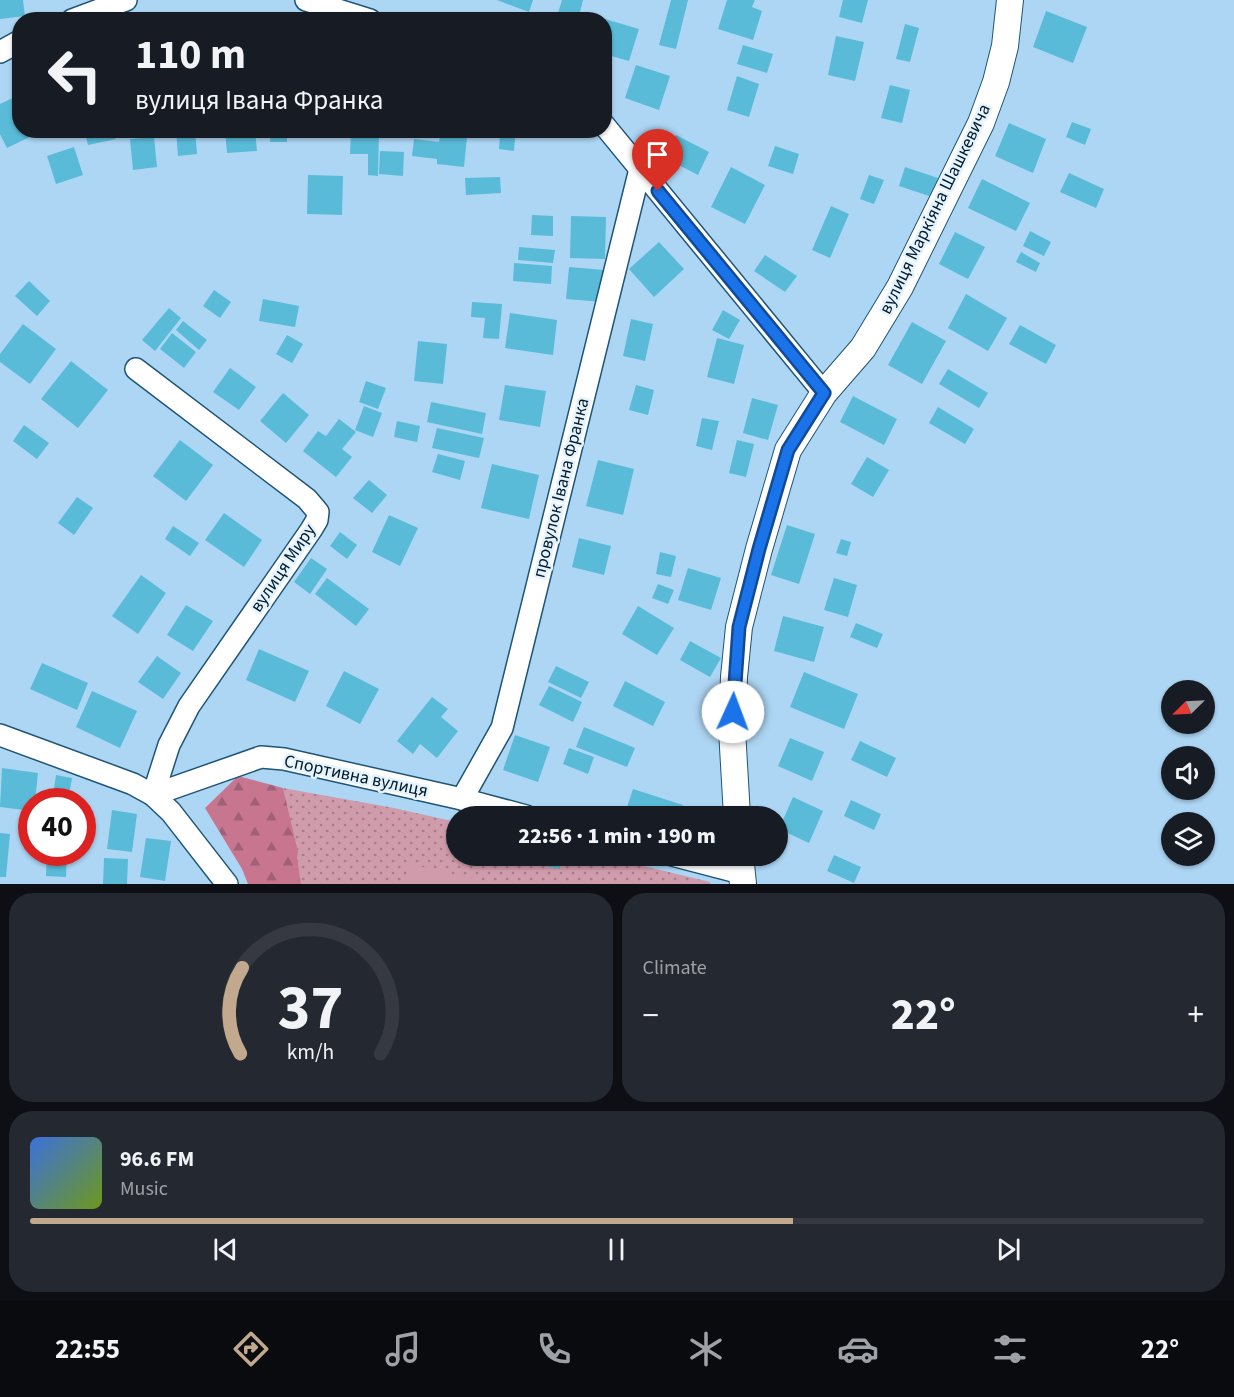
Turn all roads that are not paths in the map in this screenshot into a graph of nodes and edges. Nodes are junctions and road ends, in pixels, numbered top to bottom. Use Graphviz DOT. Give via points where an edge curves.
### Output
graph roads {
  1 [pos="126,0"];
  2 [pos="306,0"];
  3 [pos="1010,0"];
  4 [pos="94,12"];
  5 [pos="344,12"];
  6 [pos="612,135"];
  7 [pos="640,169"];
  8 [pos="136,369"];
  9 [pos="824,393"];
  10 [pos="0,735"];
  11 [pos="153,795"];
  12 [pos="462,799"];
  13 [pos="488,806"];
  14 [pos="736,806"];
  15 [pos="719,866"];
  16 [pos="741,871"];
  17 [pos="226,884"];
  1 -- 4 [label="street"];
  2 -- 5 [label="street"];
  3 -- 9 [label="street, вулиця Маркіяна Шашкевича" via="1005,46 981,123 900,287 862,348"];
  6 -- 7 [label="street"];
  7 -- 9 [label="street"];
  7 -- 12 [label="street, провулок Івана Франка" via="502,728"];
  8 -- 11 [label="street, вулиця Миру" via="307,499 318,512 311,530 189,706 169,745"];
  9 -- 14 [label="street, вулиця Маркіяна Шашкевича" via="788,450 739,627 732,730"];
  10 -- 11 [label="street"];
  11 -- 12 [label="street, Спортивна вулиця" via="261,757"];
  11 -- 17 [label="street" via="171,812"];
  12 -- 13 [label="street, Спортивна вулиця"];
  15 -- 16 [label="street"];
}
